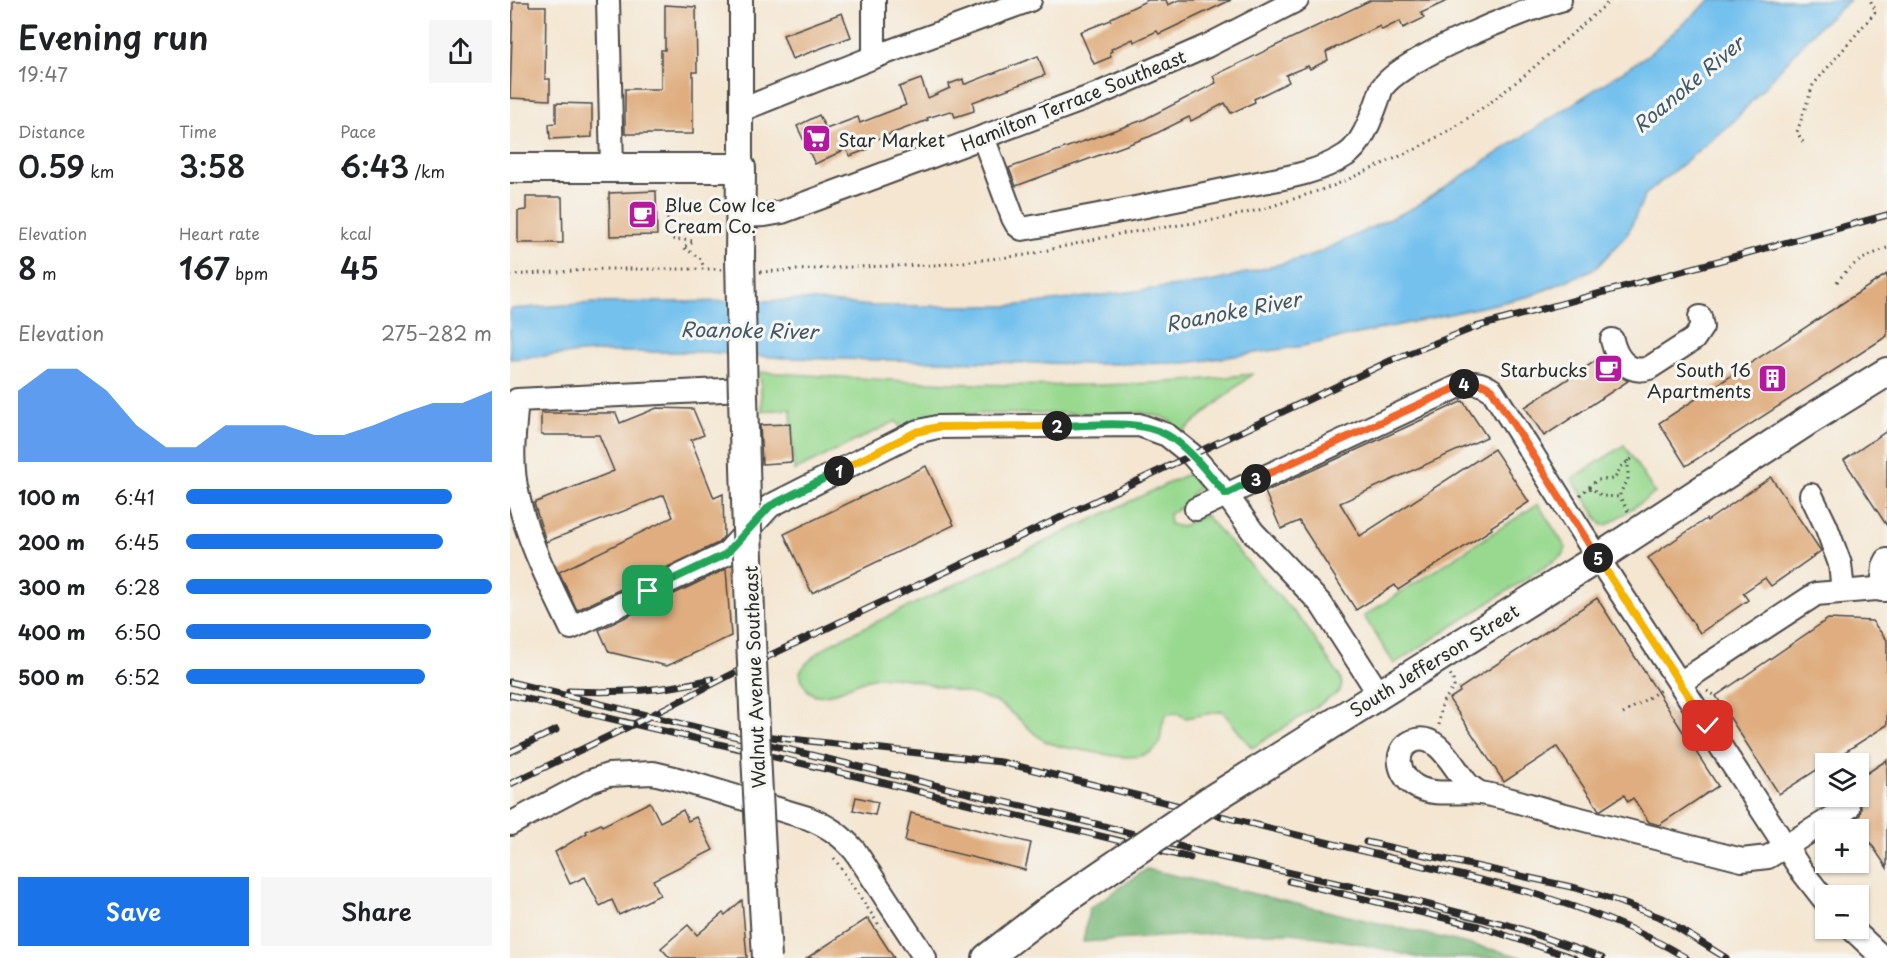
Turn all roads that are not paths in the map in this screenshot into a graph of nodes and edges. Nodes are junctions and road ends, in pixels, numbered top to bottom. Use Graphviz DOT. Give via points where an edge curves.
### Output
graph roads {
  1 [pos="608,0"];
  2 [pos="741,0"];
  3 [pos="874,0"];
  4 [pos="1030,0"];
  5 [pos="1297,0"];
  6 [pos="1560,0"];
  7 [pos="874,57"];
  8 [pos="741,110"];
  9 [pos="983,137"];
  10 [pos="510,168"];
  11 [pos="612,168"];
  12 [pos="741,168"];
  13 [pos="741,216"];
  14 [pos="1700,317"];
  15 [pos="1612,340"];
  16 [pos="1887,372"];
  17 [pos="742,389"];
  18 [pos="1226,494"];
  19 [pos="1811,495"];
  20 [pos="1196,509"];
  21 [pos="1598,558"];
  22 [pos="1887,560"];
  23 [pos="1884,590"];
  24 [pos="1843,591"];
  25 [pos="1672,686"];
  26 [pos="1379,694"];
  27 [pos="1480,793"];
  28 [pos="1848,808"];
  29 [pos="510,824"];
  30 [pos="1786,846"];
  31 [pos="1815,887"];
  32 [pos="1863,939"];
  33 [pos="767,958"];
  34 [pos="926,958"];
  35 [pos="987,958"];
  36 [pos="1883,958"];
  1 -- 11 [label="street"];
  2 -- 8 [label="street, Walnut Avenue Southeast"];
  3 -- 7 [label="street"];
  4 -- 7 [label="street"];
  5 -- 9 [label="street, Hamilton Terrace Southeast" via="1207,46 1098,94"];
  6 -- 9 [label="street" via="1446,45 1395,74 1382,88 1358,143 1349,153 1303,173 1023,229 1013,218"];
  7 -- 8 [label="street"];
  8 -- 12 [label="street, Walnut Avenue Southeast"];
  9 -- 13 [label="street, Hamilton Terrace Southeast" via="782,212"];
  10 -- 11 [label="main road"];
  11 -- 12 [label="main road"];
  12 -- 13 [label="main road, Walnut Avenue Southeast"];
  13 -- 17 [label="main road, Walnut Avenue Southeast, bridge" via="738,266"];
  14 -- 15 [label="street" via="1702,327 1694,339 1641,371 1620,359"];
  16 -- 21 [label="main road, South Jefferson Street"];
  17 -- 18 [label="street" via="517,400 513,451 517,495 531,540 571,628 726,554 770,506 916,432 938,427 1138,425 1167,435 1192,455"];
  17 -- 33 [label="main road, Walnut Avenue Southeast, bridge"];
  18 -- 20 [label="street"];
  18 -- 21 [label="street" via="1475,382 1492,390"];
  18 -- 26 [label="street" via="1253,532 1320,603"];
  19 -- 24 [label="street" via="1840,564"];
  21 -- 25 [label="street"];
  21 -- 26 [label="main road, South Jefferson Street"];
  22 -- 23 [label="street"];
  23 -- 24 [label="street"];
  24 -- 25 [label="street" via="1816,594"];
  25 -- 30 [label="street"];
  26 -- 35 [label="main road, South Jefferson Street, bridge" via="1209,801 1048,911"];
  27 -- 27 [label="street" via="1432,742 1419,738 1406,744 1400,754 1399,768 1417,787 1431,792"];
  27 -- 30 [label="street" via="1742,860 1768,857"];
  28 -- 30 [label="street"];
  29 -- 34 [label="street" via="591,781 637,772 674,778 808,818 842,836 855,851"];
  30 -- 31 [label="street"];
  32 -- 36 [label="street"];
}
